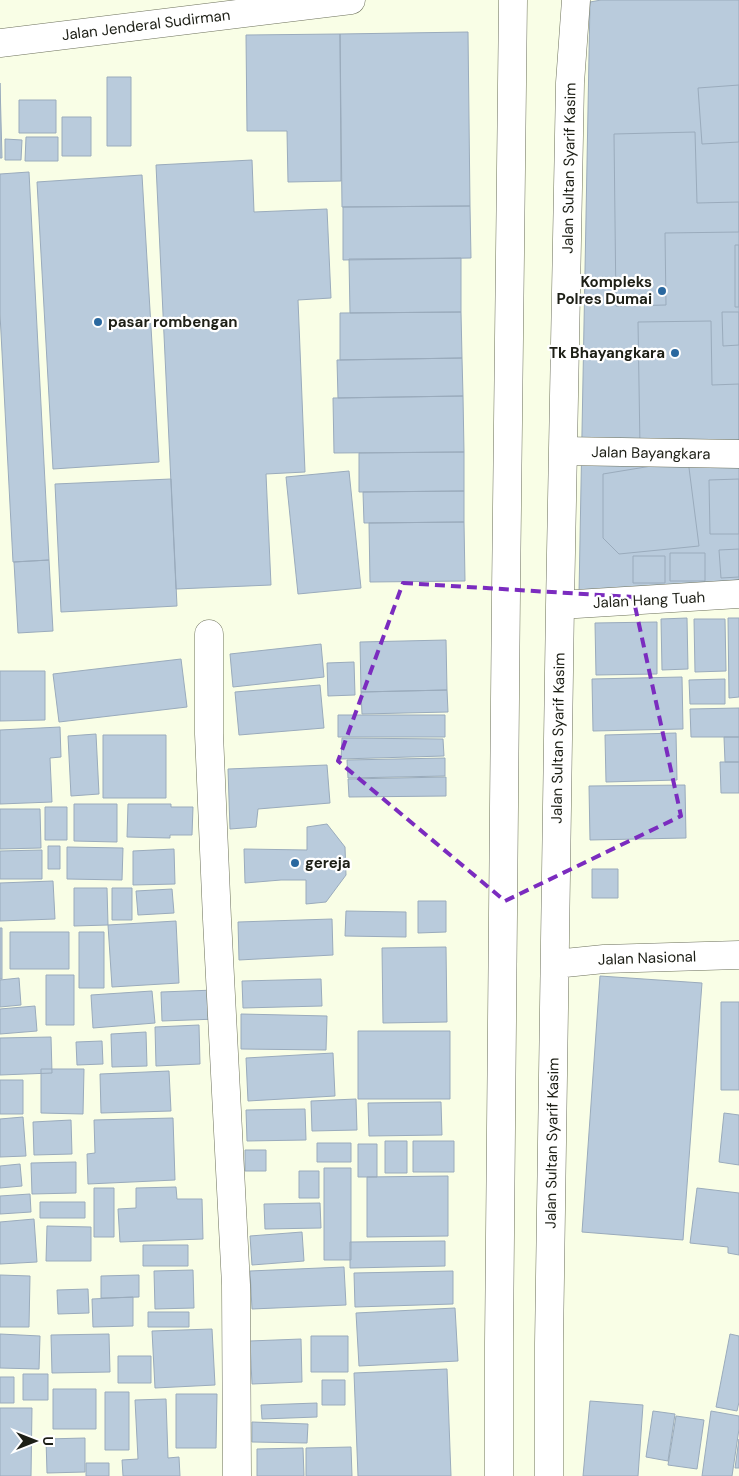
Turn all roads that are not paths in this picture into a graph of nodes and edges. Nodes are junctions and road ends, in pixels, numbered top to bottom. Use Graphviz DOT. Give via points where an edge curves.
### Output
graph roads {
  1 [pos="351,0"];
  2 [pos="514,0"];
  3 [pos="576,0"];
  4 [pos="0,43"];
  5 [pos="563,451"];
  6 [pos="739,454"];
  7 [pos="739,594"];
  8 [pos="560,605"];
  9 [pos="208,634"];
  10 [pos="739,955"];
  11 [pos="554,964"];
  12 [pos="237,1476"];
  13 [pos="499,1476"];
  14 [pos="549,1476"];
  1 -- 4 [label="street, Jalan Jenderal Sudirman"];
  2 -- 13 [label="street"];
  3 -- 5 [label="street, Jalan Sultan Syarif Kasim" via="570,83"];
  5 -- 6 [label="street, Jalan Bayangkara"];
  5 -- 8 [label="street, Jalan Sultan Syarif Kasim"];
  7 -- 8 [label="street, Jalan Hang Tuah"];
  8 -- 11 [label="street, Jalan Sultan Syarif Kasim"];
  9 -- 12 [label="street" via="217,929 236,1285"];
  10 -- 11 [label="street, Jalan Nasional" via="604,959"];
  11 -- 14 [label="street, Jalan Sultan Syarif Kasim"];
}
